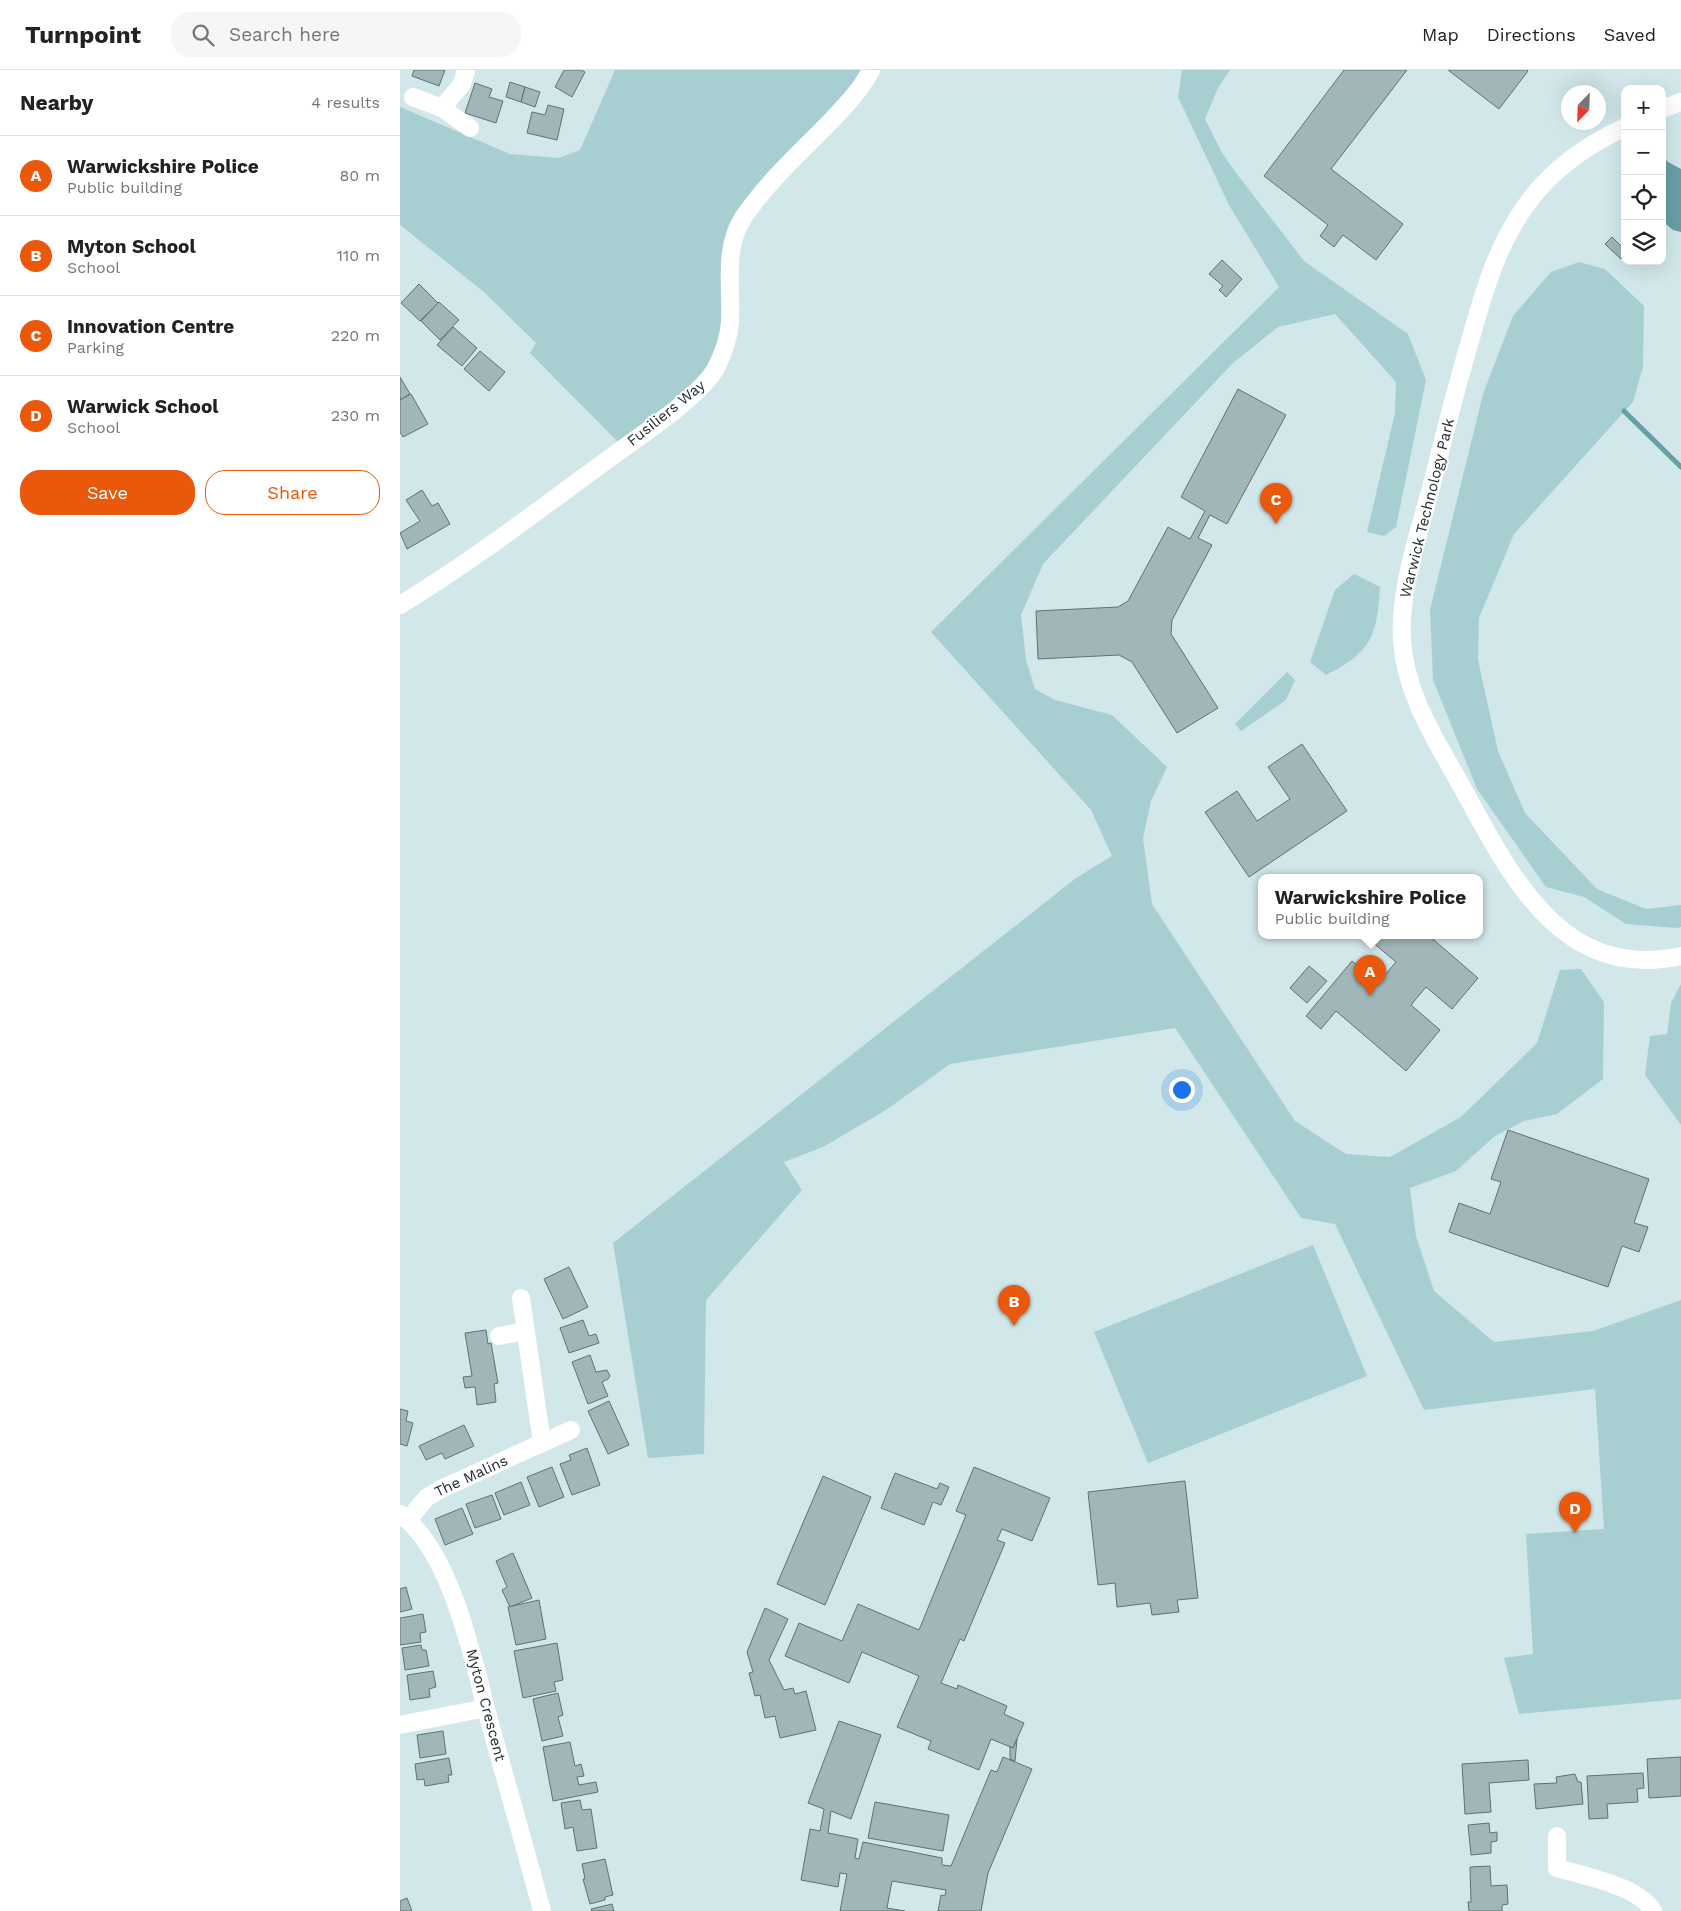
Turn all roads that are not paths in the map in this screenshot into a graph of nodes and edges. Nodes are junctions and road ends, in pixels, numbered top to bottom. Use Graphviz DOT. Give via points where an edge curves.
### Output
graph roads {
  1 [pos="466,70"];
  2 [pos="871,70"];
  3 [pos="413,97"];
  4 [pos="1681,102"];
  5 [pos="442,108"];
  6 [pos="1666,108"];
  7 [pos="470,128"];
  8 [pos="1621,129"];
  9 [pos="400,606"];
  10 [pos="1681,956"];
  11 [pos="520,1298"];
  12 [pos="526,1331"];
  13 [pos="499,1336"];
  14 [pos="571,1430"];
  15 [pos="542,1443"];
  16 [pos="404,1517"];
  17 [pos="486,1708"];
  18 [pos="400,1725"];
  19 [pos="1557,1836"];
  20 [pos="542,1911"];
  21 [pos="1654,1911"];
  1 -- 5 [label="street" via="462,84"];
  2 -- 9 [label="street, Fusiliers Way" via="846,105 754,202 742,221 733,241 730,262 729,333 710,378 637,438"];
  3 -- 5 [label="street"];
  4 -- 6 [label="street"];
  5 -- 7 [label="street"];
  8 -- 10 [label="street, Warwick Technology Park" via="1600,139 1546,180 1523,209 1500,248 1464,359 1410,568 1402,640 1413,692 1426,722 1500,857 1533,904 1574,940 1610,956 1655,960"];
  11 -- 12 [label="street"];
  12 -- 13 [label="street"];
  12 -- 15 [label="street"];
  14 -- 15 [label="street, The Malins"];
  15 -- 16 [label="street, The Malins" via="441,1489"];
  16 -- 17 [label="street, Myton Crescent" via="434,1556 459,1612"];
  17 -- 18 [label="street"];
  17 -- 20 [label="street, Myton Crescent"];
  19 -- 21 [label="street" via="1557,1868 1623,1888 1638,1896"];
}
